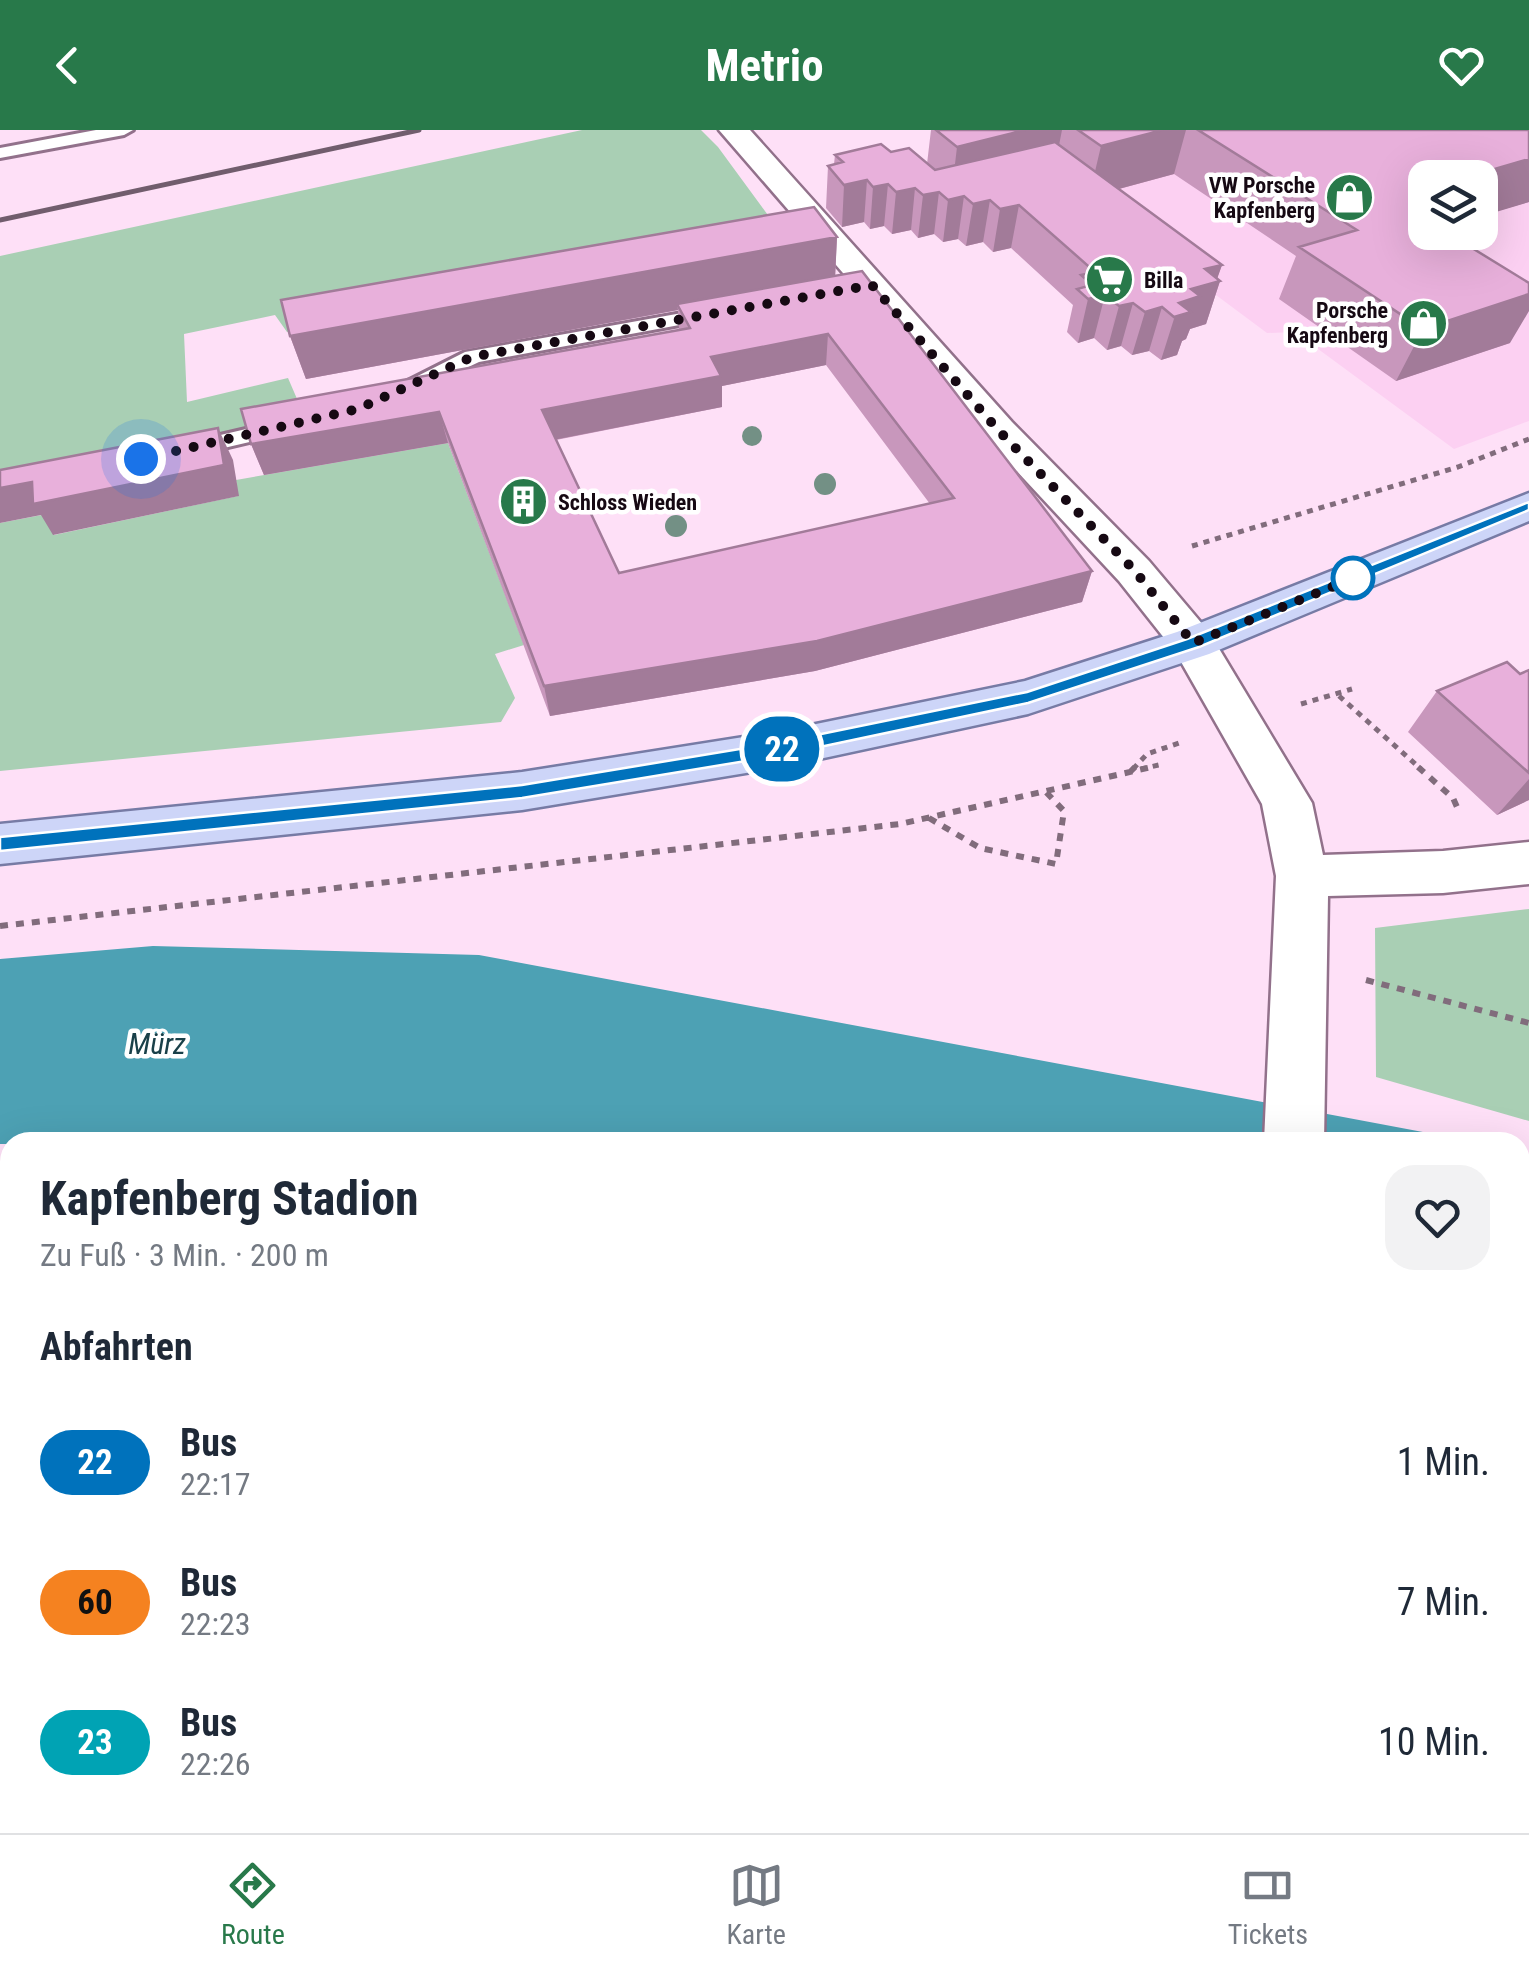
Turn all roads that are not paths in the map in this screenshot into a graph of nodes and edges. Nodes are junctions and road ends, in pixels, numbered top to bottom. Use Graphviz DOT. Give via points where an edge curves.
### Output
graph roads {
  1 [pos="124,130"];
  2 [pos="734,130"];
  3 [pos="0,153"];
  4 [pos="739,309"];
  5 [pos="374,402"];
  6 [pos="306,422"];
  7 [pos="154,456"];
  8 [pos="1529,506"];
  9 [pos="1193,643"];
  10 [pos="0,844"];
  11 [pos="1529,863"];
  12 [pos="1302,876"];
  13 [pos="1294,1132"];
  1 -- 3 [label="lane"];
  2 -- 9 [label="street" via="863,286 1134,570"];
  4 -- 5 [label="lane" via="472,357"];
  6 -- 7 [label="lane"];
  8 -- 9 [label="main road"];
  9 -- 10 [label="main road" via="1028,697 782,749 522,791"];
  9 -- 12 [label="street" via="1287,803"];
  11 -- 12 [label="street"];
  12 -- 13 [label="street"];
}
